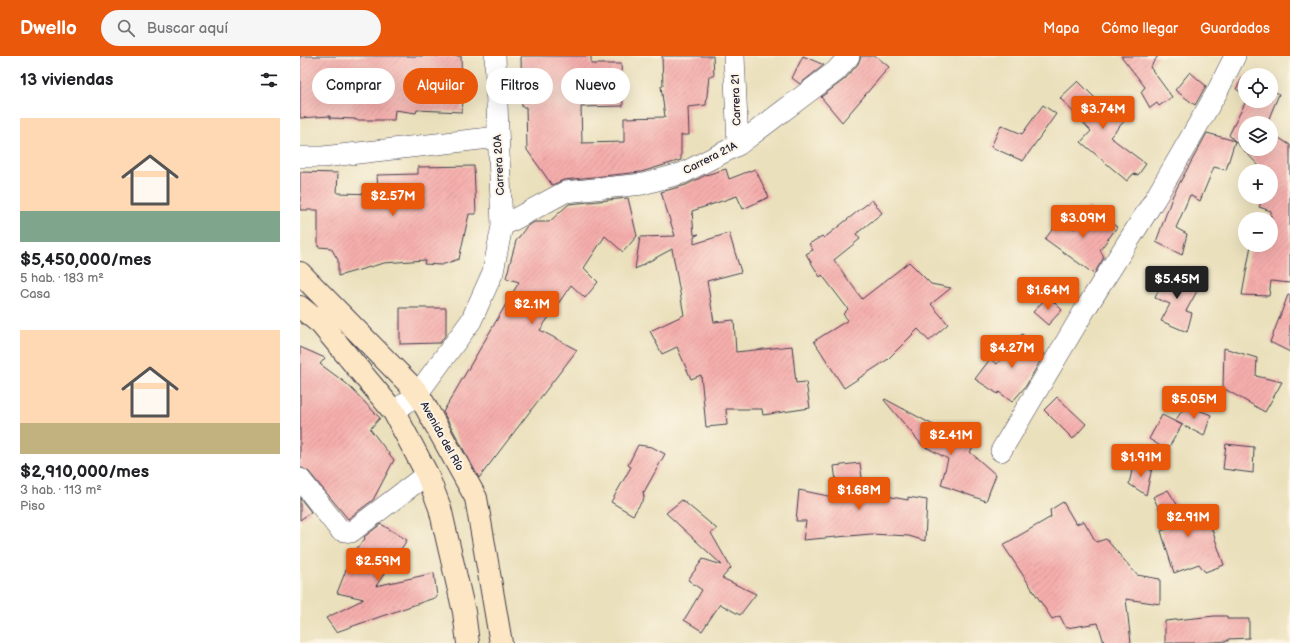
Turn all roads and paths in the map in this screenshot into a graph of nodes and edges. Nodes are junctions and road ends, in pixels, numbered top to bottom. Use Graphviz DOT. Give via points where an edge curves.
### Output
graph roads {
  1 [pos="495,56"];
  2 [pos="734,56"];
  3 [pos="849,56"];
  4 [pos="1235,56"];
  5 [pos="498,137"];
  6 [pos="738,145"];
  7 [pos="300,157"];
  8 [pos="502,226"];
  9 [pos="300,273"];
  10 [pos="300,307"];
  11 [pos="418,393"];
  12 [pos="394,412"];
  13 [pos="1001,451"];
  14 [pos="427,474"];
  15 [pos="300,479"];
  16 [pos="468,643"];
  17 [pos="502,643"];
  1 -- 5 [label="street, Carrera 20A"];
  2 -- 6 [label="street, Carrera 21"];
  3 -- 6 [label="street, Carrera 21A" via="836,71"];
  4 -- 13 [label="street" via="1155,199 1086,308"];
  5 -- 7 [label="street" via="323,157"];
  5 -- 8 [label="street, Carrera 20A"];
  6 -- 8 [label="street, Carrera 21A" via="683,173 643,184 565,192"];
  8 -- 11 [label="street, Carrera 20A" via="493,272 471,320"];
  9 -- 11 [label="main road, Avenida del Río"];
  10 -- 12 [label="main road" via="321,324"];
  11 -- 12 [label="street, Carrera 20A"];
  11 -- 17 [label="main road, Avenida del Río" via="476,498"];
  12 -- 14 [label="main road"];
  14 -- 15 [label="street" via="352,532 340,530"];
  14 -- 16 [label="main road" via="440,508 464,612"];
}
